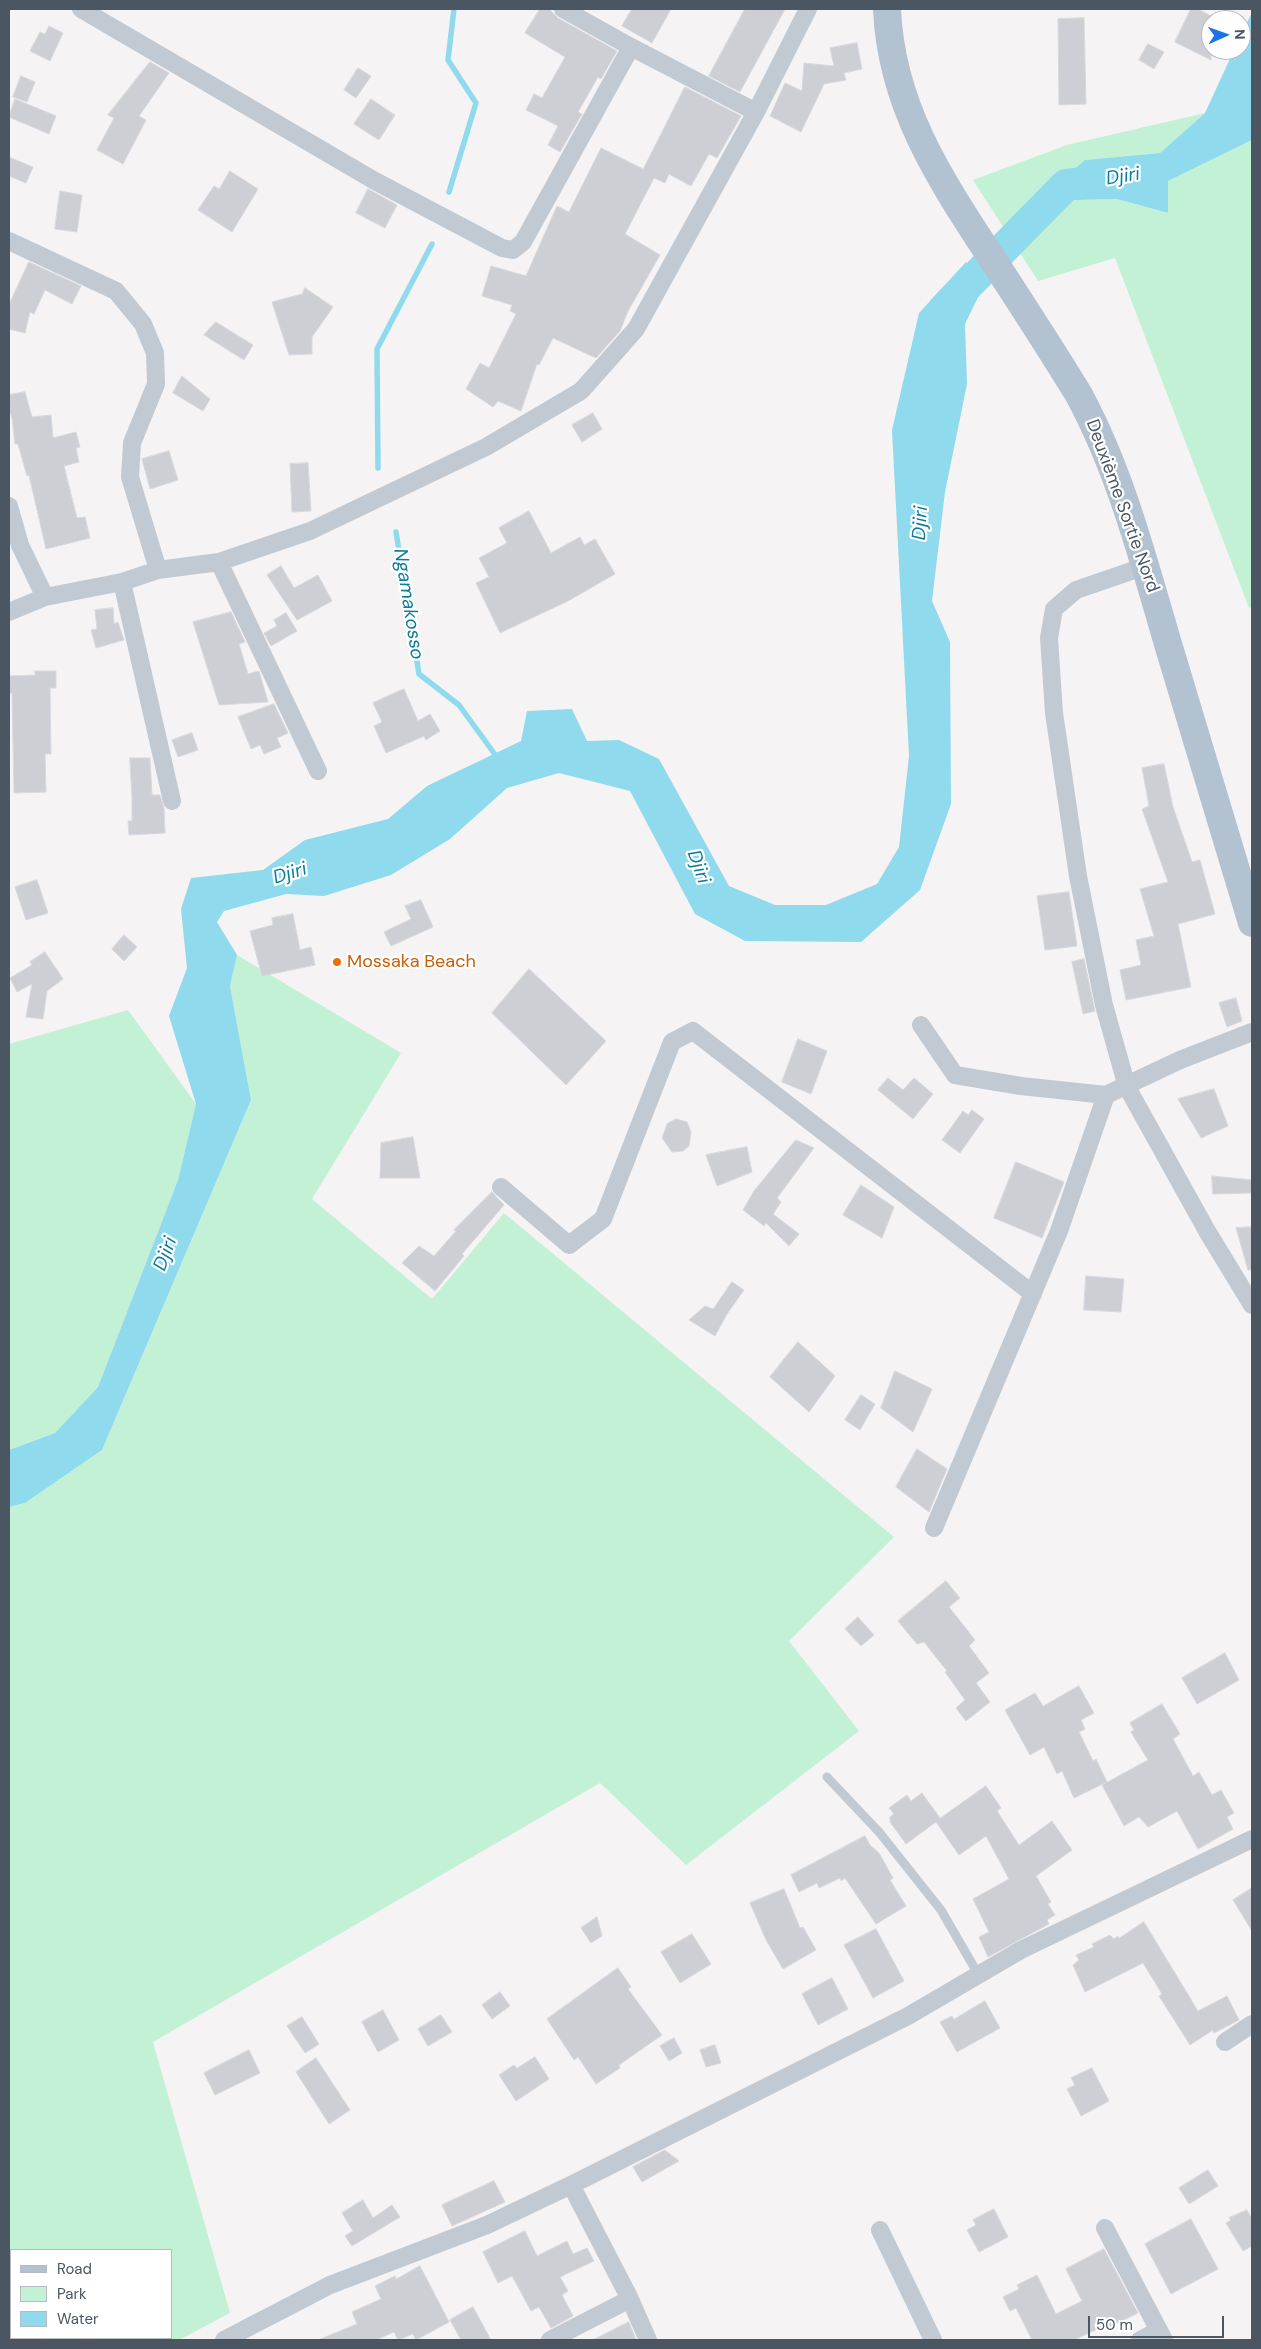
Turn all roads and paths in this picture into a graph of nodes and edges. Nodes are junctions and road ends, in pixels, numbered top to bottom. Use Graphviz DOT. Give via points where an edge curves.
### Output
graph roads {
  1 [pos="81,9"];
  2 [pos="564,9"];
  3 [pos="808,9"];
  4 [pos="887,9"];
  5 [pos="630,47"];
  6 [pos="756,112"];
  7 [pos="9,241"];
  8 [pos="9,506"];
  9 [pos="219,562"];
  10 [pos="1146,566"];
  11 [pos="158,570"];
  12 [pos="122,582"];
  13 [pos="45,597"];
  14 [pos="9,612"];
  15 [pos="318,771"];
  16 [pos="172,801"];
  17 [pos="1246,879"];
  18 [pos="1252,923"];
  19 [pos="921,1025"];
  20 [pos="1252,1032"];
  21 [pos="1127,1086"];
  22 [pos="1106,1095"];
  23 [pos="501,1187"];
  24 [pos="1033,1294"];
  25 [pos="1252,1305"];
  26 [pos="934,1528"];
  27 [pos="827,1777"];
  28 [pos="1252,1839"];
  29 [pos="978,1974"];
  30 [pos="1252,2024"];
  31 [pos="1224,2042"];
  32 [pos="571,2185"];
  33 [pos="1105,2228"];
  34 [pos="880,2230"];
  35 [pos="630,2299"];
  36 [pos="1161,2336"];
  37 [pos="224,2340"];
  38 [pos="550,2340"];
  39 [pos="648,2340"];
  40 [pos="933,2340"];
  41 [pos="1140,2340"];
  1 -- 5 [label="street" via="375,181 502,248 513,250 523,242"];
  2 -- 5 [label="street"];
  3 -- 6 [label="street"];
  4 -- 10 [label="main road, Deuxième Sortie Nord" via="893,67 914,129 960,210 1094,422"];
  5 -- 6 [label="street"];
  6 -- 9 [label="street" via="636,329 581,391 486,447 400,489 310,531"];
  7 -- 11 [label="street" via="116,291 142,324 155,353 156,384 132,443 130,477"];
  8 -- 13 [label="street" via="20,545"];
  9 -- 11 [label="street"];
  9 -- 15 [label="street"];
  10 -- 17 [label="main road, Deuxième Sortie Nord"];
  10 -- 21 [label="street" via="1076,590 1054,609 1049,638 1054,713 1078,876 1104,1005"];
  11 -- 12 [label="street"];
  12 -- 13 [label="street"];
  12 -- 16 [label="street"];
  13 -- 14 [label="street"];
  17 -- 18 [label="main road, Deuxième Sortie Nord"];
  19 -- 22 [label="street" via="955,1075"];
  20 -- 21 [label="street" via="1180,1060"];
  21 -- 22 [label="street"];
  21 -- 25 [label="street"];
  22 -- 24 [label="street" via="1059,1231"];
  23 -- 24 [label="street" via="569,1245 603,1219 672,1042 693,1031"];
  24 -- 26 [label="street"];
  27 -- 29 [label="lane" via="879,1832 940,1910"];
  28 -- 29 [label="street" via="1021,1950"];
  29 -- 32 [label="street" via="908,2016"];
  30 -- 31 [label="street"];
  32 -- 35 [label="street"];
  32 -- 37 [label="street" via="487,2226 330,2285"];
  33 -- 36 [label="street"];
  34 -- 40 [label="street"];
  35 -- 38 [label="street"];
  35 -- 39 [label="street"];
  36 -- 41 [label="street"];
}
